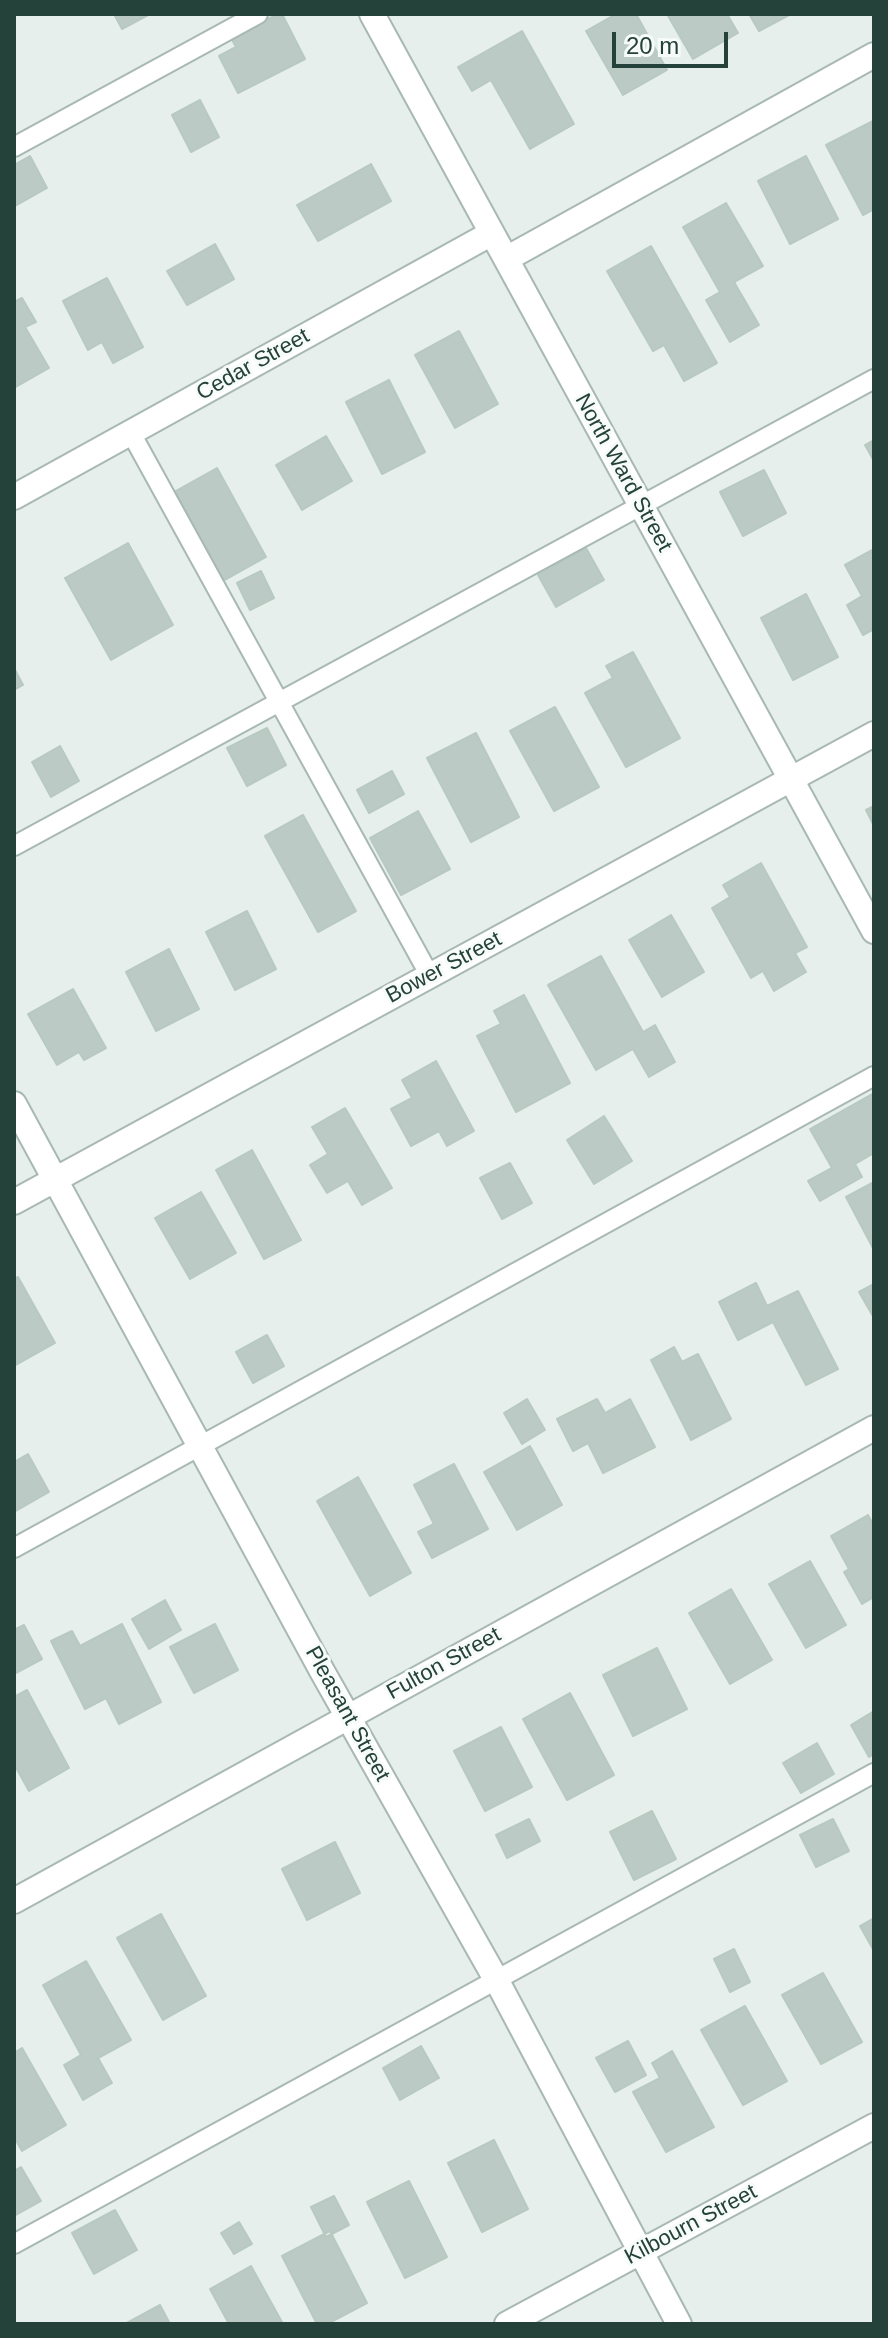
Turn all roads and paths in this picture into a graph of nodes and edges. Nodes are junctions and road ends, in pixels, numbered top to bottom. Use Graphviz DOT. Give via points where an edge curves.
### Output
graph roads {
  1 [pos="258,14"];
  2 [pos="372,14"];
  3 [pos="874,55"];
  4 [pos="14,147"];
  5 [pos="492,233"];
  6 [pos="506,259"];
  7 [pos="874,379"];
  8 [pos="131,433"];
  9 [pos="14,497"];
  10 [pos="641,506"];
  11 [pos="279,703"];
  12 [pos="874,734"];
  13 [pos="791,780"];
  14 [pos="14,846"];
  15 [pos="874,931"];
  16 [pos="430,976"];
  17 [pos="874,1076"];
  18 [pos="14,1104"];
  19 [pos="55,1179"];
  20 [pos="14,1202"];
  21 [pos="874,1428"];
  22 [pos="199,1445"];
  23 [pos="14,1548"];
  24 [pos="348,1716"];
  25 [pos="874,1773"];
  26 [pos="14,1901"];
  27 [pos="497,1981"];
  28 [pos="874,2126"];
  29 [pos="14,2244"];
  30 [pos="640,2253"];
  31 [pos="507,2324"];
  32 [pos="679,2324"];
  1 -- 4 [label="lane"];
  2 -- 5 [label="street, North Ward Street"];
  3 -- 6 [label="street"];
  5 -- 6 [label="street, North Ward Street"];
  5 -- 8 [label="street, Cedar Street"];
  6 -- 10 [label="street, North Ward Street"];
  7 -- 10 [label="lane"];
  8 -- 9 [label="street, Cedar Street"];
  8 -- 11 [label="lane"];
  10 -- 11 [label="lane"];
  10 -- 13 [label="street, North Ward Street"];
  11 -- 14 [label="lane"];
  11 -- 16 [label="lane"];
  12 -- 13 [label="street, Bower Street"];
  13 -- 15 [label="street, North Ward Street"];
  13 -- 16 [label="street, Bower Street"];
  16 -- 19 [label="street, Bower Street"];
  17 -- 22 [label="lane"];
  18 -- 19 [label="street, Pleasant Street"];
  19 -- 20 [label="street, Bower Street"];
  19 -- 22 [label="street, Pleasant Street"];
  21 -- 24 [label="street, Fulton Street"];
  22 -- 23 [label="lane"];
  22 -- 24 [label="street, Pleasant Street"];
  24 -- 26 [label="street, Fulton Street"];
  24 -- 27 [label="street, Pleasant Street"];
  25 -- 27 [label="lane"];
  27 -- 29 [label="lane"];
  27 -- 30 [label="street, Pleasant Street"];
  28 -- 30 [label="street, Kilbourn Street"];
  30 -- 31 [label="street, Kilbourn Street"];
  30 -- 32 [label="street, Pleasant Street"];
}
